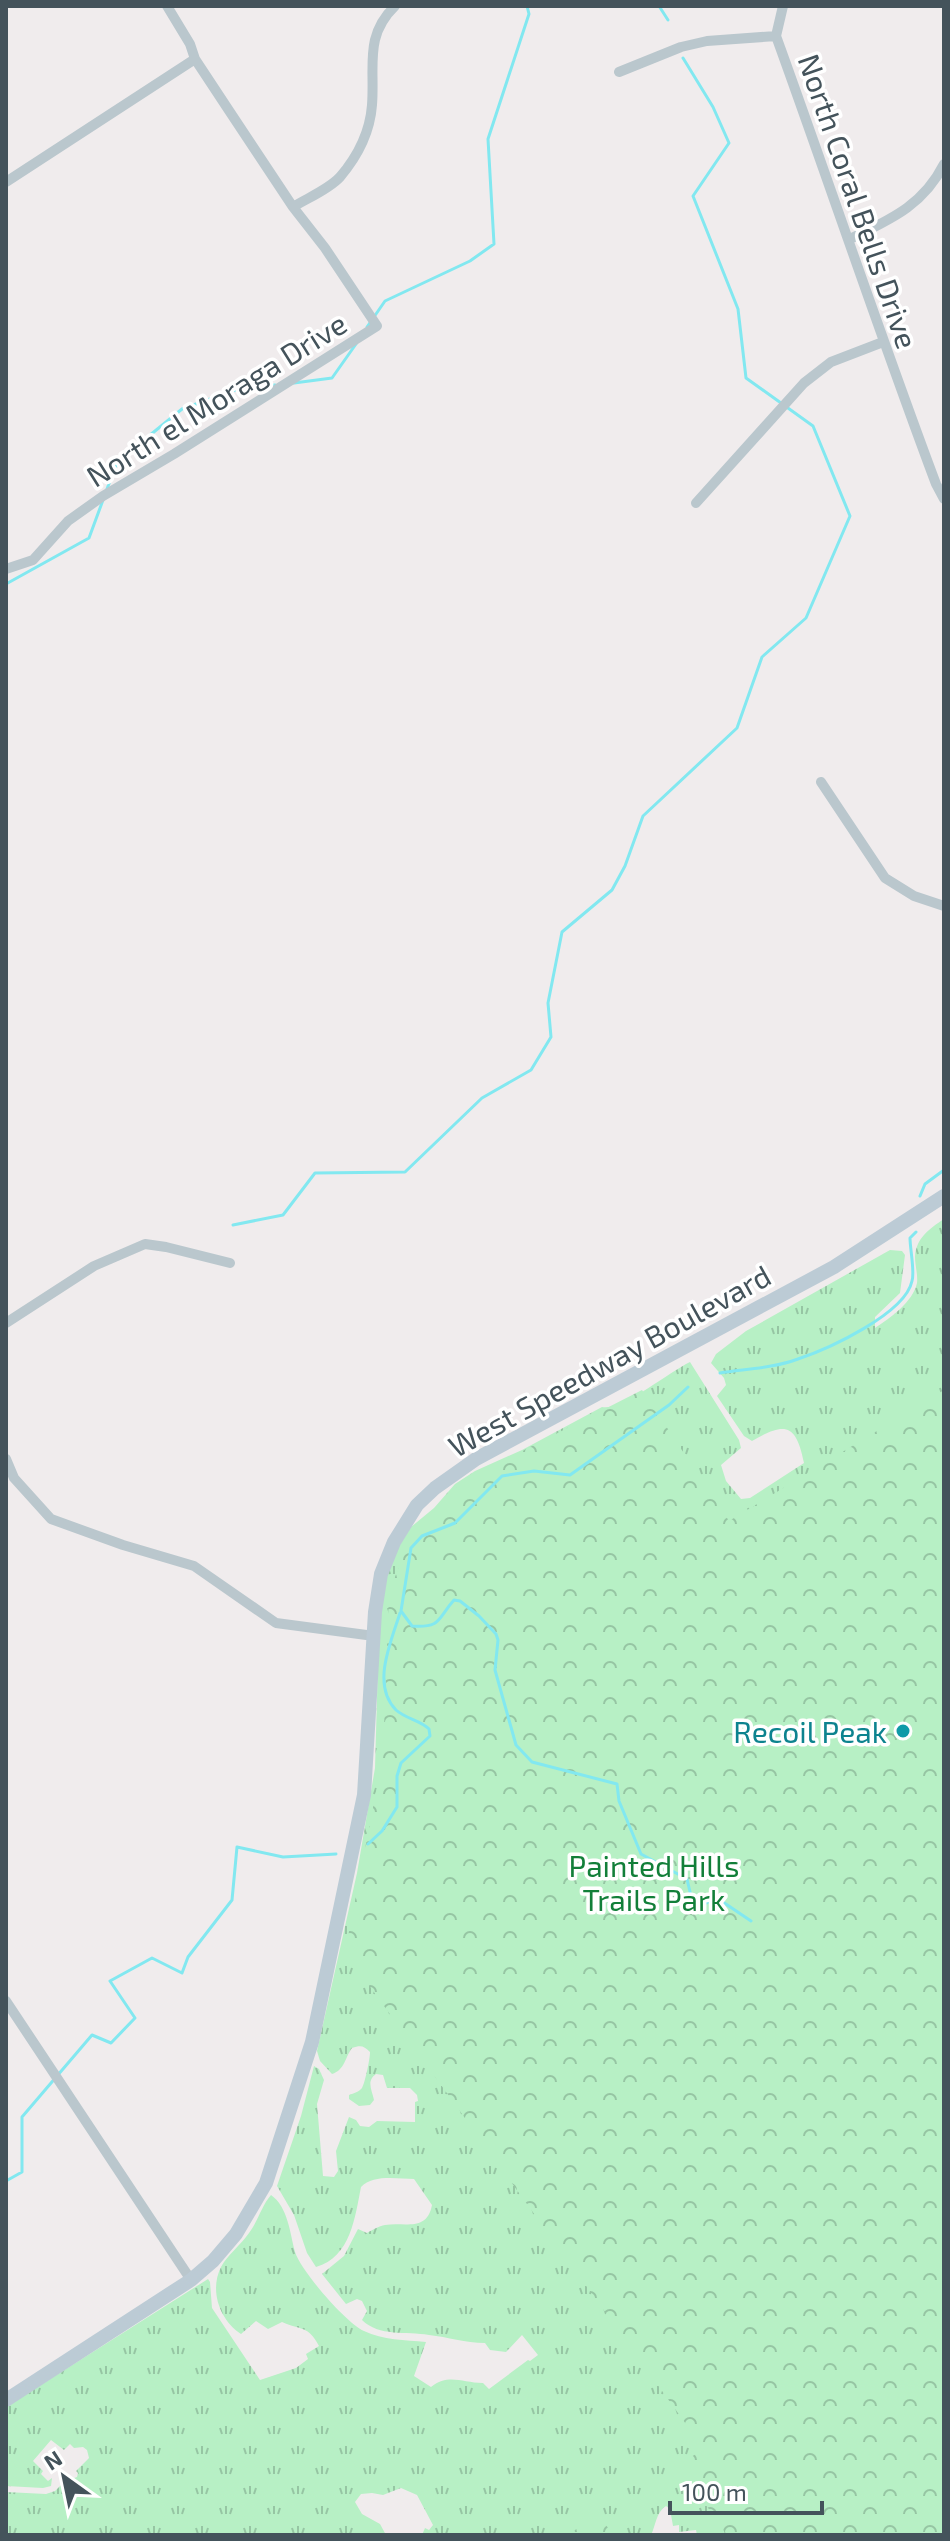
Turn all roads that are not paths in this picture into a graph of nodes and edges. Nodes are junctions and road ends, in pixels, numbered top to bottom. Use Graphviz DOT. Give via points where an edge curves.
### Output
graph roads {
  1 [pos="167,6"];
  2 [pos="395,6"];
  3 [pos="783,6"];
  4 [pos="776,36"];
  5 [pos="195,59"];
  6 [pos="619,72"];
  7 [pos="944,164"];
  8 [pos="6,182"];
  9 [pos="293,207"];
  10 [pos="850,239"];
  11 [pos="883,342"];
  12 [pos="944,499"];
  13 [pos="696,503"];
  14 [pos="6,569"];
  15 [pos="821,782"];
  16 [pos="944,906"];
  17 [pos="944,1196"];
  18 [pos="230,1263"];
  19 [pos="6,1323"];
  20 [pos="6,1459"];
  21 [pos="374,1636"];
  22 [pos="6,2001"];
  23 [pos="191,2280"];
  24 [pos="6,2400"];
  1 -- 5 [label="street, North el Moraga Drive"];
  2 -- 9 [label="street" via="379,23 372,55 372,107 362,146 338,179"];
  3 -- 4 [label="street, North Coral Bells Drive"];
  4 -- 6 [label="street" via="707,41"];
  4 -- 10 [label="street, North Coral Bells Drive"];
  5 -- 8 [label="street"];
  5 -- 9 [label="street, North el Moraga Drive"];
  7 -- 10 [label="street" via="906,212"];
  9 -- 14 [label="street, North el Moraga Drive" via="377,326 103,496 68,521 33,560"];
  10 -- 11 [label="street, North Coral Bells Drive"];
  11 -- 12 [label="street, North Coral Bells Drive"];
  11 -- 13 [label="street" via="831,362 804,383"];
  15 -- 16 [label="street" via="885,878"];
  17 -- 21 [label="main road, West Speedway Boulevard" via="834,1267 476,1459 435,1488 417,1505 389,1552 381,1574"];
  18 -- 19 [label="street" via="145,1244 94,1266"];
  20 -- 21 [label="street" via="14,1478 51,1519 194,1566 276,1623"];
  21 -- 23 [label="main road, West Speedway Boulevard" via="364,1795 312,2042 266,2183 236,2234"];
  22 -- 23 [label="street"];
  23 -- 24 [label="main road, West Speedway Boulevard"];
}
